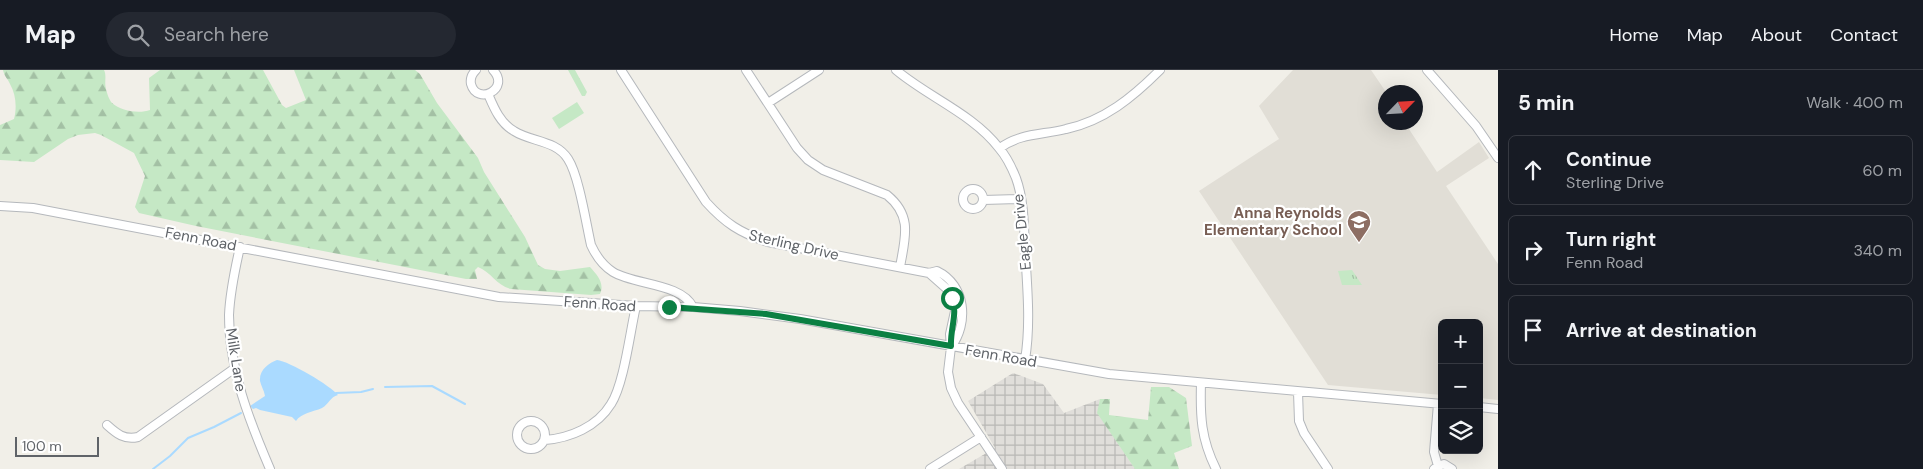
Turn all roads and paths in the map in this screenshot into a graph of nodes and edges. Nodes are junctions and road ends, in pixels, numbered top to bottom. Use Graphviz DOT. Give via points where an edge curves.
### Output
graph roads {
  1 [pos="476,70"];
  2 [pos="493,70"];
  3 [pos="620,70"];
  4 [pos="746,70"];
  5 [pos="819,70"];
  6 [pos="896,70"];
  7 [pos="1160,70"];
  8 [pos="1427,70"];
  9 [pos="488,94"];
  10 [pos="768,103"];
  11 [pos="1000,148"];
  12 [pos="1498,158"];
  13 [pos="1021,199"];
  14 [pos="983,200"];
  15 [pos="0,206"];
  16 [pos="240,247"];
  17 [pos="900,267"];
  18 [pos="668,290"];
  19 [pos="636,306"];
  20 [pos="669,307"];
  21 [pos="693,307"];
  22 [pos="951,346"];
  23 [pos="1025,360"];
  24 [pos="235,368"];
  25 [pos="1201,383"];
  26 [pos="1298,392"];
  27 [pos="1438,404"];
  28 [pos="1483,407"];
  29 [pos="1439,409"];
  30 [pos="1498,409"];
  31 [pos="107,425"];
  32 [pos="981,437"];
  33 [pos="545,440"];
  34 [pos="1436,467"];
  35 [pos="270,469"];
  36 [pos="930,469"];
  37 [pos="1002,469"];
  38 [pos="1216,469"];
  39 [pos="1328,469"];
  40 [pos="1452,469"];
  1 -- 9 [label="street" via="471,78 472,87 479,93"];
  2 -- 9 [label="street" via="498,84"];
  3 -- 17 [label="street, Sterling Drive" via="706,202 732,227 747,236 768,242"];
  4 -- 10 [label="street"];
  5 -- 10 [label="street"];
  6 -- 11 [label="street, Eagle Drive" via="974,124"];
  7 -- 11 [label="street" via="1124,102 1086,124 1016,138"];
  8 -- 12 [label="street" via="1476,126"];
  9 -- 18 [label="street" via="504,124 515,132 548,143 568,158 591,245 604,265 614,272"];
  10 -- 17 [label="street" via="808,160 823,170 887,195 896,202 906,233"];
  11 -- 13 [label="street, Eagle Drive" via="1016,178"];
  13 -- 14 [label="street"];
  13 -- 23 [label="street, Eagle Drive" via="1029,333"];
  15 -- 16 [label="street, Fenn Road" via="33,208"];
  16 -- 19 [label="street, Fenn Road" via="499,297"];
  16 -- 24 [label="street, Milk Lane" via="229,315"];
  17 -- 22 [label="street, Sterling Drive" via="929,273 947,289 955,311"];
  18 -- 20 [label="street" via="671,295"];
  18 -- 21 [label="street" via="686,297"];
  19 -- 20 [label="street, Fenn Road"];
  19 -- 33 [label="street" via="619,386 611,404 596,422 576,434"];
  20 -- 21 [label="street, Fenn Road"];
  21 -- 22 [label="street, Fenn Road" via="800,318"];
  22 -- 23 [label="street, Fenn Road"];
  22 -- 32 [label="street, Sterling Drive" via="950,388"];
  23 -- 25 [label="street, Fenn Road" via="1109,374"];
  24 -- 31 [label="street" via="138,437 119,436"];
  24 -- 35 [label="street, Milk Lane" via="244,404"];
  25 -- 26 [label="street, Fenn Road"];
  25 -- 38 [label="street" via="1202,434"];
  26 -- 27 [label="street, Fenn Road"];
  26 -- 39 [label="street" via="1298,421"];
  28 -- 30 [label="street"];
  29 -- 34 [label="street" via="1434,452"];
  32 -- 36 [label="street"];
  32 -- 37 [label="street, Sterling Drive"];
  34 -- 40 [label="street" via="1444,464"];
}
